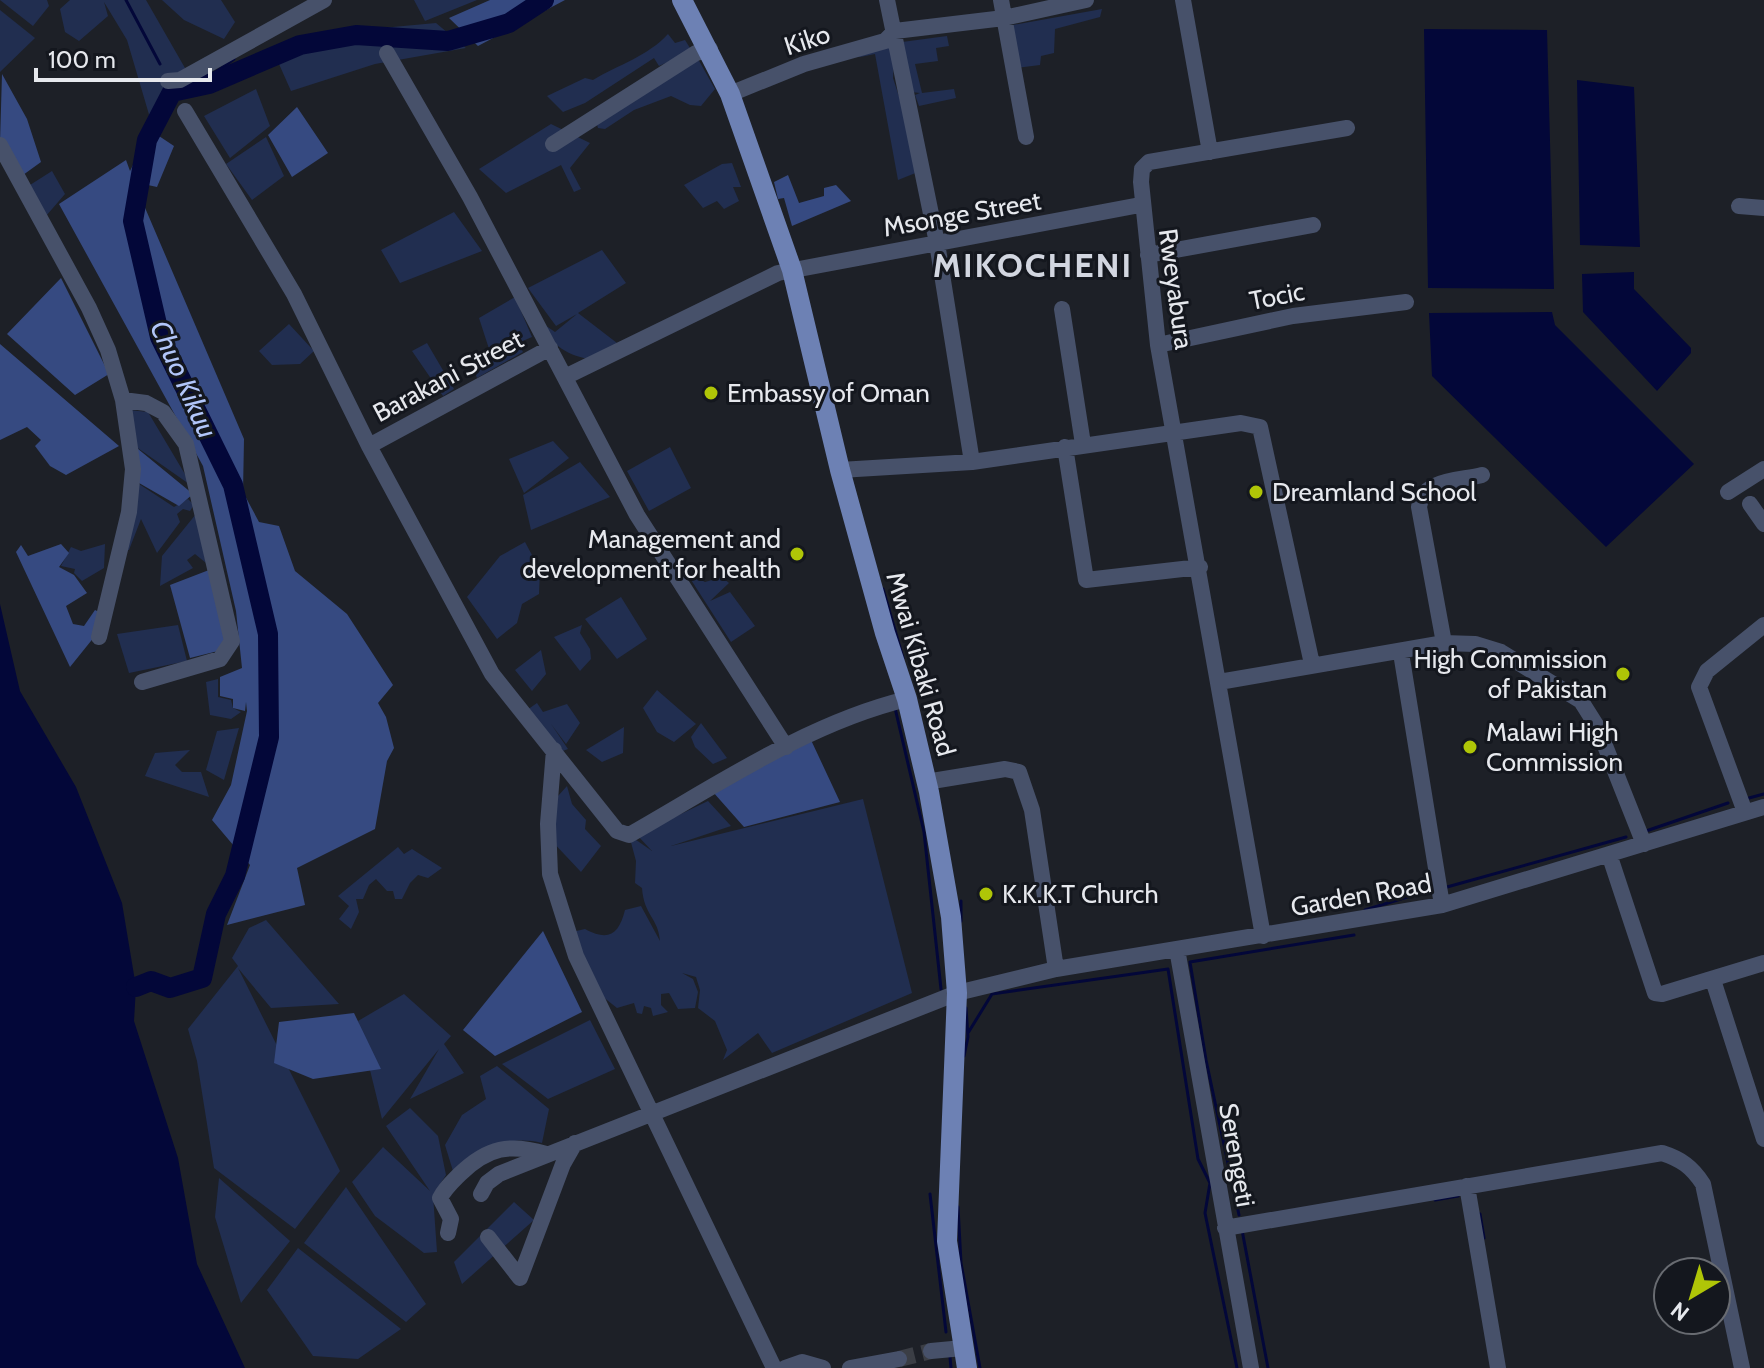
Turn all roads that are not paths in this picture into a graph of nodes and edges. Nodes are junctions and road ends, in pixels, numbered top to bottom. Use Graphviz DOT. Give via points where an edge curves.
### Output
graph roads {
  1 [pos="324,0"];
  2 [pos="682,0"];
  3 [pos="887,0"];
  4 [pos="1001,0"];
  5 [pos="1086,0"];
  6 [pos="1183,0"];
  7 [pos="1004,18"];
  8 [pos="895,31"];
  9 [pos="710,49"];
  10 [pos="387,53"];
  11 [pos="168,81"];
  12 [pos="730,94"];
  13 [pos="185,111"];
  14 [pos="1347,128"];
  15 [pos="1026,137"];
  16 [pos="553,144"];
  17 [pos="0,145"];
  18 [pos="1210,152"];
  19 [pos="1140,205"];
  20 [pos="1739,206"];
  21 [pos="1764,208"];
  22 [pos="1313,225"];
  23 [pos="937,243"];
  24 [pos="1148,255"];
  25 [pos="792,270"];
  26 [pos="1406,302"];
  27 [pos="1062,309"];
  28 [pos="1158,345"];
  29 [pos="550,348"];
  30 [pos="567,376"];
  31 [pos="123,400"];
  32 [pos="1177,434"];
  33 [pos="1074,445"];
  34 [pos="369,446"];
  35 [pos="972,462"];
  36 [pos="1764,469"];
  37 [pos="840,470"];
  38 [pos="1482,475"];
  39 [pos="1728,492"];
  40 [pos="1750,504"];
  41 [pos="1764,524"];
  42 [pos="1200,567"];
  43 [pos="1764,625"];
  44 [pos="99,637"];
  45 [pos="1444,643"];
  46 [pos="1401,653"];
  47 [pos="1312,664"];
  48 [pos="142,682"];
  49 [pos="1219,682"];
  50 [pos="907,699"];
  51 [pos="786,747"];
  52 [pos="554,750"];
  53 [pos="926,782"];
  54 [pos="1764,807"];
  55 [pos="1745,812"];
  56 [pos="1644,844"];
  57 [pos="1609,854"];
  58 [pos="1442,905"];
  59 [pos="1263,936"];
  60 [pos="1177,949"];
  61 [pos="1764,963"];
  62 [pos="1056,969"];
  63 [pos="1713,980"];
  64 [pos="957,993"];
  65 [pos="652,1112"];
  66 [pos="1764,1139"];
  67 [pos="575,1143"];
  68 [pos="546,1154"];
  69 [pos="1467,1186"];
  70 [pos="481,1194"];
  71 [pos="1225,1228"];
  72 [pos="448,1233"];
  73 [pos="488,1237"];
  74 [pos="931,1351"];
  75 [pos="965,1358"];
  76 [pos="899,1359"];
  77 [pos="774,1368"];
  78 [pos="785,1368"];
  79 [pos="823,1368"];
  80 [pos="850,1368"];
  81 [pos="1251,1368"];
  82 [pos="1498,1368"];
  83 [pos="1742,1368"];
  1 -- 11 [label="street" via="180,80"];
  2 -- 9 [label="main road, Mwai Kibaki Road"];
  3 -- 8 [label="street"];
  4 -- 7 [label="street"];
  5 -- 7 [label="street, Kiko"];
  6 -- 18 [label="street"];
  7 -- 8 [label="street, Kiko"];
  7 -- 15 [label="street"];
  8 -- 12 [label="street, Kiko" via="885,41 804,64"];
  8 -- 23 [label="street"];
  9 -- 12 [label="main road, Mwai Kibaki Road"];
  9 -- 16 [label="street"];
  10 -- 29 [label="street"];
  12 -- 25 [label="main road, Mwai Kibaki Road"];
  13 -- 34 [label="street" via="294,294"];
  14 -- 18 [label="street, Rweyabura"];
  17 -- 31 [label="street" via="89,308"];
  18 -- 19 [label="street, Rweyabura" via="1149,162 1142,169"];
  19 -- 23 [label="street, Msonge Street"];
  19 -- 24 [label="street, Rweyabura"];
  20 -- 21 [label="street"];
  22 -- 24 [label="street"];
  23 -- 25 [label="street, Msonge Street"];
  23 -- 35 [label="street"];
  24 -- 28 [label="street, Rweyabura"];
  25 -- 30 [label="street, Msonge Street"];
  25 -- 37 [label="main road, Mwai Kibaki Road"];
  26 -- 28 [label="street, Tocic" via="1293,316"];
  27 -- 33 [label="street"];
  28 -- 32 [label="street, Rweyabura"];
  29 -- 30 [label="street"];
  29 -- 34 [label="street, Barakani Street"];
  30 -- 51 [label="street" via="637,515"];
  31 -- 44 [label="street" via="133,469 129,512"];
  31 -- 48 [label="street" via="163,412 186,444 232,641 220,659"];
  32 -- 33 [label="street"];
  32 -- 42 [label="street, Rweyabura"];
  32 -- 47 [label="street" via="1241,423 1260,427"];
  33 -- 35 [label="street"];
  33 -- 42 [label="street" via="1086,580"];
  34 -- 52 [label="street" via="492,674"];
  35 -- 37 [label="street"];
  36 -- 39 [label="street"];
  37 -- 50 [label="main road, Mwai Kibaki Road"];
  38 -- 45 [label="street" via="1430,486 1420,496"];
  40 -- 41 [label="street"];
  42 -- 49 [label="street, Rweyabura"];
  43 -- 55 [label="street" via="1707,671 1699,687"];
  45 -- 46 [label="street"];
  45 -- 56 [label="street" via="1501,652 1581,701 1598,728"];
  46 -- 47 [label="street"];
  46 -- 58 [label="street"];
  47 -- 49 [label="street"];
  49 -- 59 [label="street, Rweyabura"];
  50 -- 51 [label="street"];
  50 -- 53 [label="main road, Mwai Kibaki Road"];
  51 -- 52 [label="street" via="629,835 612,826"];
  52 -- 65 [label="street" via="550,874 576,956"];
  53 -- 62 [label="street" via="1005,769 1019,772 1032,810"];
  53 -- 64 [label="main road, Mwai Kibaki Road" via="951,917"];
  54 -- 55 [label="street, Garden Road"];
  55 -- 56 [label="street, Garden Road"];
  56 -- 57 [label="street, Garden Road"];
  57 -- 58 [label="street, Garden Road"];
  57 -- 63 [label="street" via="1652,990 1662,994"];
  58 -- 59 [label="street, Garden Road"];
  59 -- 60 [label="street, Garden Road"];
  60 -- 62 [label="street, Garden Road"];
  60 -- 71 [label="street, Serengeti"];
  61 -- 63 [label="street"];
  62 -- 64 [label="street, Garden Road"];
  63 -- 66 [label="street"];
  64 -- 65 [label="street, Garden Road"];
  64 -- 75 [label="main road, Mwai Kibaki Road" via="947,1241"];
  65 -- 67 [label="street, Garden Road"];
  65 -- 77 [label="street"];
  67 -- 68 [label="street, Garden Road"];
  67 -- 73 [label="street" via="520,1278"];
  68 -- 70 [label="street, Garden Road" via="499,1174"];
  68 -- 72 [label="street" via="504,1146 481,1154 440,1198 451,1219"];
  69 -- 71 [label="street"];
  69 -- 82 [label="street"];
  69 -- 83 [label="street" via="1644,1154 1679,1159 1703,1184"];
  71 -- 81 [label="street, Serengeti"];
  74 -- 75 [label="street"];
  76 -- 80 [label="street"];
  78 -- 79 [label="street" via="802,1362"];
}
